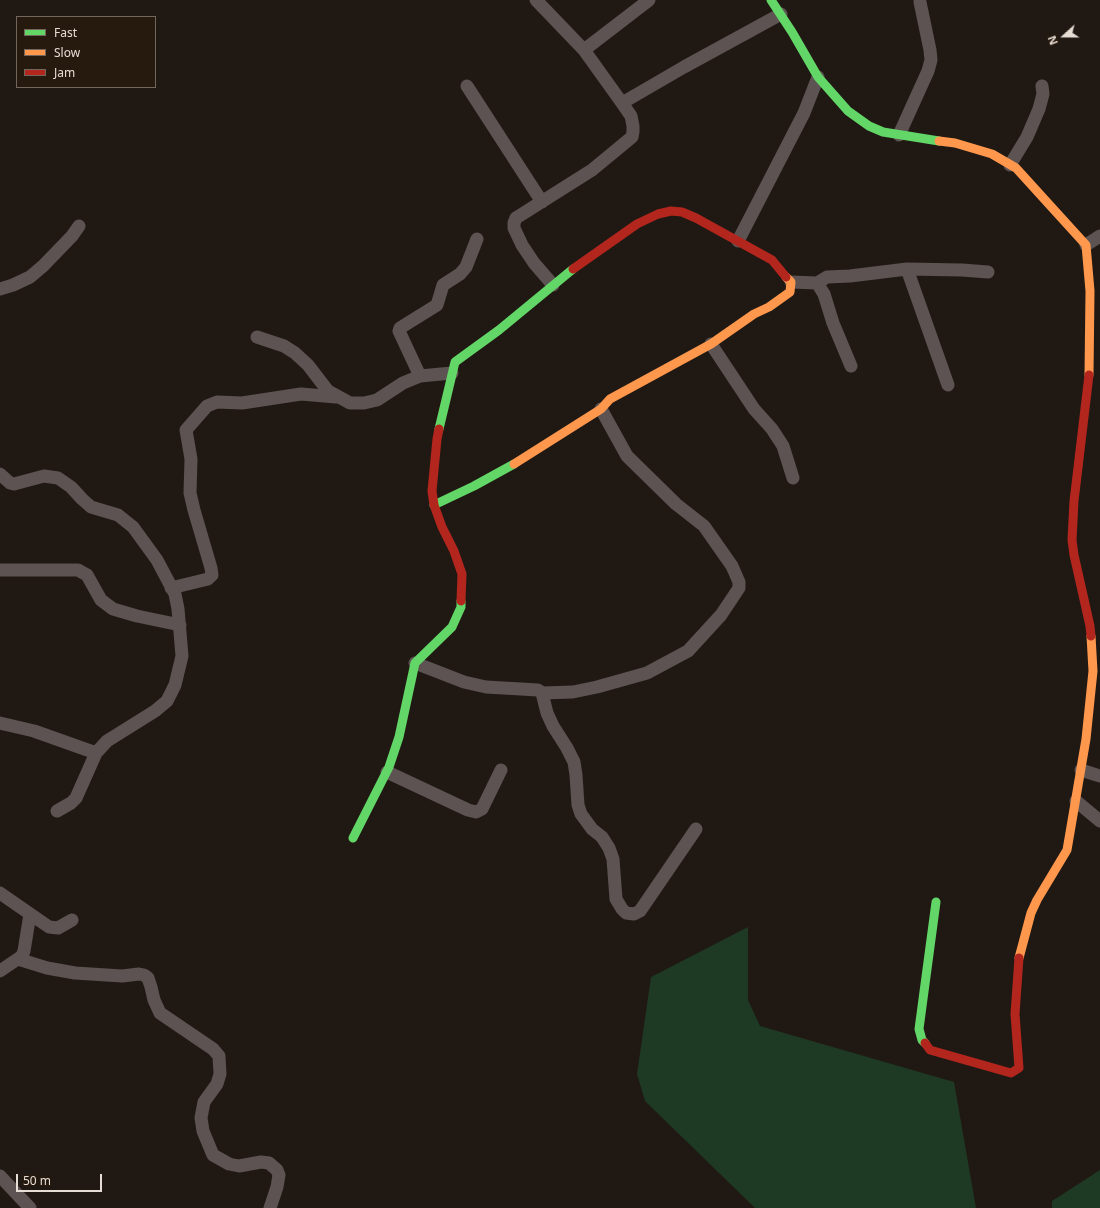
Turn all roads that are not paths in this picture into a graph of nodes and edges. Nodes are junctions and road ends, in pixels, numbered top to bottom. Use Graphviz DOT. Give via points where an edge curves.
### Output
graph roads {
  1 [pos="536,0"];
  2 [pos="649,0"];
  3 [pos="771,0"];
  4 [pos="920,2"];
  5 [pos="781,14"];
  6 [pos="584,50"];
  7 [pos="818,77"];
  8 [pos="467,86"];
  9 [pos="1042,86"];
  10 [pos="622,103"];
  11 [pos="899,136"];
  12 [pos="1010,164"];
  13 [pos="542,202"];
  14 [pos="79,226"];
  15 [pos="1100,236"];
  16 [pos="477,239"];
  17 [pos="738,241"];
  18 [pos="1086,245"];
  19 [pos="1100,247"];
  20 [pos="907,269"];
  21 [pos="988,272"];
  22 [pos="791,282"];
  23 [pos="817,283"];
  24 [pos="553,285"];
  25 [pos="0,290"];
  26 [pos="257,337"];
  27 [pos="711,344"];
  28 [pos="851,366"];
  29 [pos="452,374"];
  30 [pos="420,376"];
  31 [pos="948,385"];
  32 [pos="336,397"];
  33 [pos="601,409"];
  34 [pos="0,474"];
  35 [pos="793,478"];
  36 [pos="434,505"];
  37 [pos="0,570"];
  38 [pos="172,588"];
  39 [pos="180,625"];
  40 [pos="415,663"];
  41 [pos="542,693"];
  42 [pos="0,723"];
  43 [pos="96,753"];
  44 [pos="501,770"];
  45 [pos="1081,770"];
  46 [pos="387,772"];
  47 [pos="1100,776"];
  48 [pos="1076,801"];
  49 [pos="57,811"];
  50 [pos="1100,820"];
  51 [pos="696,829"];
  52 [pos="353,838"];
  53 [pos="0,893"];
  54 [pos="936,902"];
  55 [pos="30,914"];
  56 [pos="72,920"];
  57 [pos="18,959"];
  58 [pos="0,971"];
  59 [pos="0,1176"];
  60 [pos="30,1208"];
  61 [pos="270,1208"];
  1 -- 6 [label="street"];
  2 -- 6 [label="street"];
  3 -- 5 [label="street"];
  4 -- 11 [label="street" via="931,60"];
  5 -- 7 [label="street"];
  5 -- 10 [label="street"];
  6 -- 10 [label="street"];
  7 -- 11 [label="street" via="848,111 869,126"];
  7 -- 17 [label="street" via="804,113"];
  8 -- 13 [label="street"];
  9 -- 12 [label="street" via="1043,94 1039,109 1027,138"];
  10 -- 13 [label="street" via="631,116 634,132 632,137 592,170"];
  11 -- 12 [label="street" via="955,143 992,154"];
  12 -- 18 [label="street"];
  13 -- 24 [label="street" via="516,218 514,228 534,263"];
  14 -- 25 [label="street" via="30,277"];
  15 -- 18 [label="street"];
  16 -- 30 [label="street" via="466,267 443,285 437,305 400,328 399,331"];
  17 -- 22 [label="street" via="772,260"];
  17 -- 24 [label="street" via="682,212 658,214 637,224"];
  18 -- 19 [label="street"];
  18 -- 45 [label="street" via="1090,291 1089,381 1074,501 1072,540 1090,626 1093,671"];
  20 -- 21 [label="street"];
  20 -- 23 [label="street" via="827,277"];
  20 -- 31 [label="street"];
  22 -- 23 [label="street"];
  22 -- 27 [label="street" via="790,292"];
  23 -- 28 [label="street" via="824,294"];
  24 -- 29 [label="street" via="499,330 455,362"];
  26 -- 32 [label="street" via="284,346 295,353 308,365 323,386"];
  27 -- 33 [label="street" via="610,399"];
  27 -- 35 [label="street" via="754,409 783,446"];
  29 -- 30 [label="street"];
  29 -- 36 [label="street" via="437,439 432,491"];
  30 -- 32 [label="street" via="403,383 377,400 364,403 350,402"];
  32 -- 38 [label="street" via="301,394 242,403 217,402 207,406 186,430 191,459 190,493 212,575 208,579"];
  33 -- 36 [label="street" via="526,457"];
  33 -- 41 [label="street" via="627,456 676,504 704,526 732,566 739,588 721,615 688,651 647,673 573,692"];
  34 -- 38 [label="street" via="14,484 44,476 58,478 91,507 118,515 140,535"];
  36 -- 40 [label="street" via="462,574 461,607 452,627"];
  37 -- 39 [label="street" via="78,570 87,575 101,600 113,608"];
  38 -- 39 [label="street"];
  39 -- 43 [label="street" via="180,669 167,701 106,741"];
  40 -- 41 [label="street" via="464,682 538,690"];
  40 -- 46 [label="street" via="399,737"];
  41 -- 51 [label="street" via="552,726 574,762 581,814 609,848 613,859 616,899 626,913 634,914 640,911"];
  42 -- 43 [label="street" via="34,731"];
  43 -- 49 [label="street" via="76,798"];
  44 -- 46 [label="street" via="482,809 476,812"];
  45 -- 47 [label="street"];
  45 -- 48 [label="street"];
  46 -- 52 [label="street"];
  48 -- 50 [label="street"];
  48 -- 54 [label="street" via="1067,850 1031,913 1019,958 1015,1014 1019,1068 1014,1072 930,1050 922,1040 919,1029"];
  53 -- 55 [label="street"];
  55 -- 56 [label="street" via="49,927 58,928"];
  55 -- 57 [label="street" via="24,951"];
  57 -- 58 [label="street"];
  57 -- 61 [label="street" via="75,973 122,976 139,974 148,978 160,1013 213,1049 219,1056 220,1074 217,1084 204,1102 201,1118 203,1131 213,1154 230,1164 239,1166 269,1163 277,1170 277,1187"];
  59 -- 60 [label="street"];
}
